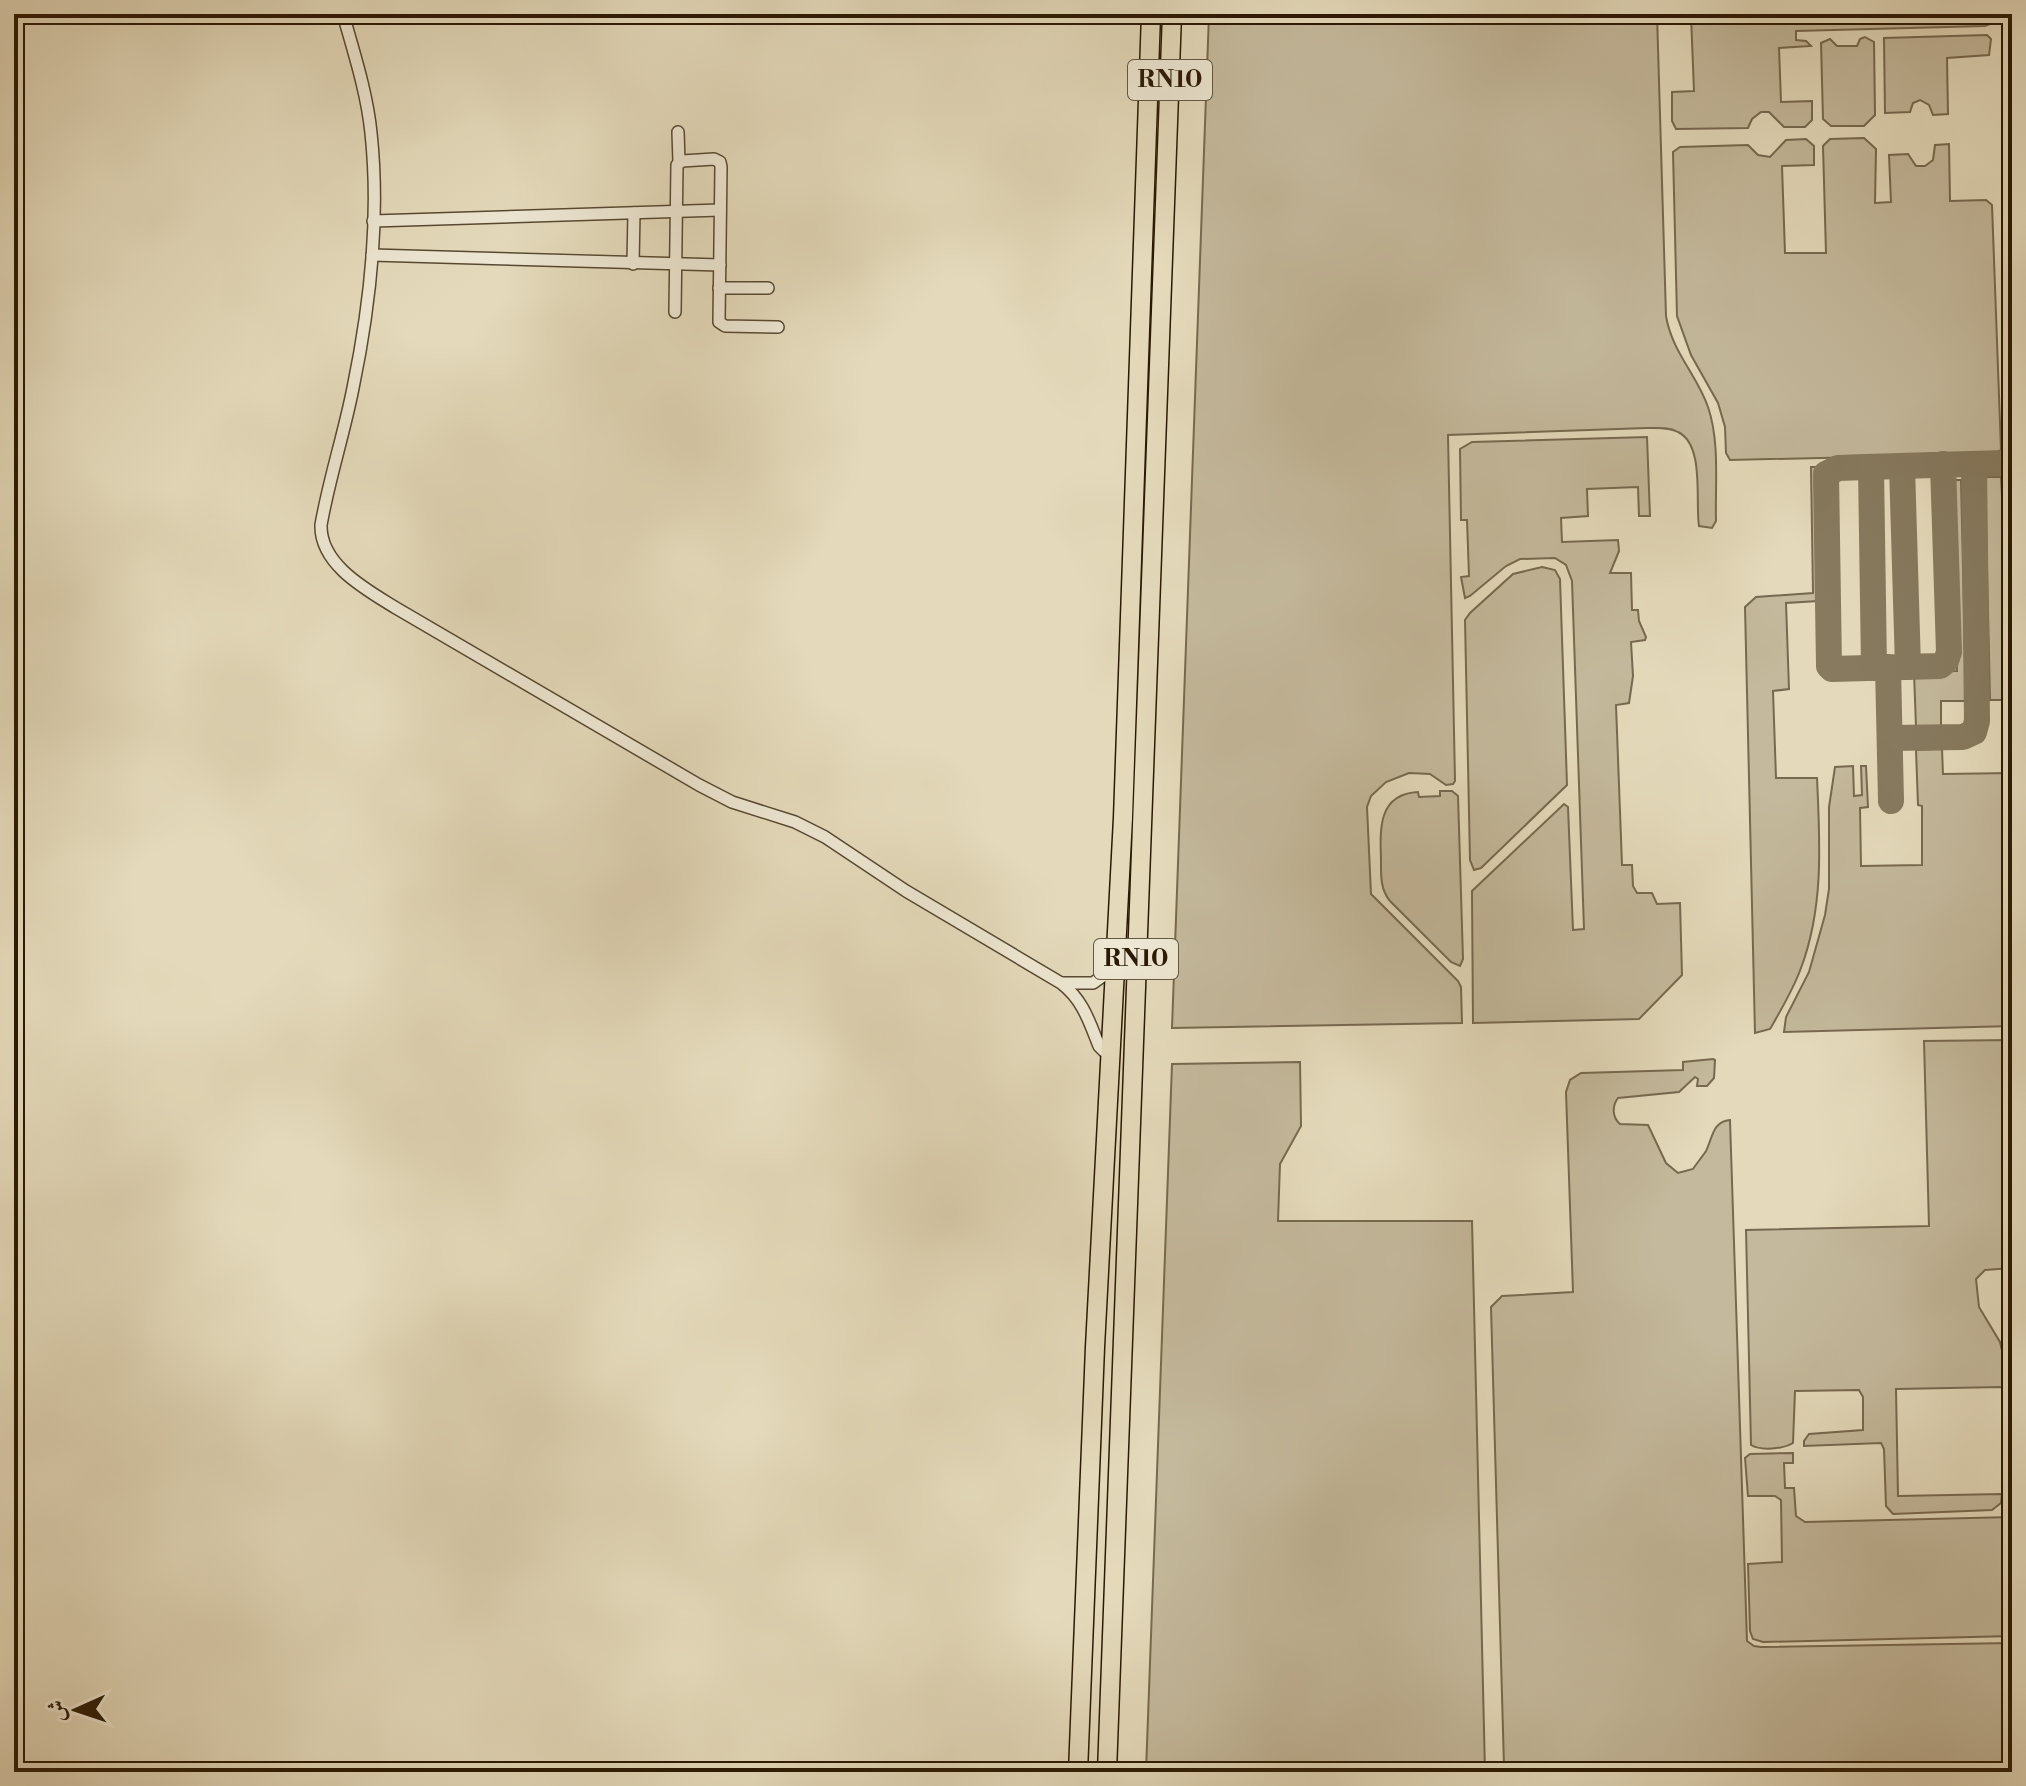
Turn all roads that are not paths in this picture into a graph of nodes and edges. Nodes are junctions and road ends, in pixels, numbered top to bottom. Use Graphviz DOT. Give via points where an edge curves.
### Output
graph roads {
  1 [pos="343,14"];
  2 [pos="1151,14"];
  3 [pos="1172,14"];
  4 [pos="678,132"];
  5 [pos="1146,145"];
  6 [pos="1168,146"];
  7 [pos="679,162"];
  8 [pos="720,210"];
  9 [pos="677,211"];
  10 [pos="634,213"];
  11 [pos="373,221"];
  12 [pos="372,255"];
  13 [pos="633,264"];
  14 [pos="675,265"];
  15 [pos="720,265"];
  16 [pos="719,288"];
  17 [pos="768,288"];
  18 [pos="675,312"];
  19 [pos="778,327"];
  20 [pos="1114,968"];
  21 [pos="1061,983"];
  22 [pos="1111,1053"];
  23 [pos="1133,1053"];
  24 [pos="1078,1772"];
  25 [pos="1107,1772"];
  1 -- 11 [label="street" via="371,132"];
  2 -- 5 [label="highway, RN10"];
  3 -- 6 [label="highway, RN10"];
  4 -- 7 [label="street"];
  5 -- 6 [label="highway"];
  5 -- 20 [label="highway, RN10"];
  6 -- 23 [label="highway, RN10"];
  7 -- 8 [label="street" via="720,162"];
  7 -- 9 [label="street"];
  8 -- 9 [label="street"];
  8 -- 15 [label="street"];
  9 -- 10 [label="street"];
  9 -- 14 [label="street"];
  10 -- 11 [label="street"];
  10 -- 13 [label="street"];
  11 -- 12 [label="street"];
  12 -- 13 [label="street"];
  12 -- 21 [label="street" via="354,387 321,525 324,546 339,567 396,608 699,785 825,837"];
  13 -- 14 [label="street"];
  14 -- 15 [label="street"];
  14 -- 18 [label="street"];
  15 -- 16 [label="street"];
  16 -- 17 [label="street"];
  16 -- 19 [label="street" via="721,324"];
  20 -- 21 [label="street" via="1093,983"];
  20 -- 22 [label="highway, RN10"];
  21 -- 22 [label="street" via="1083,1006 1099,1046"];
  22 -- 23 [label="highway"];
  22 -- 24 [label="highway, RN10"];
  23 -- 25 [label="highway, RN10"];
}
